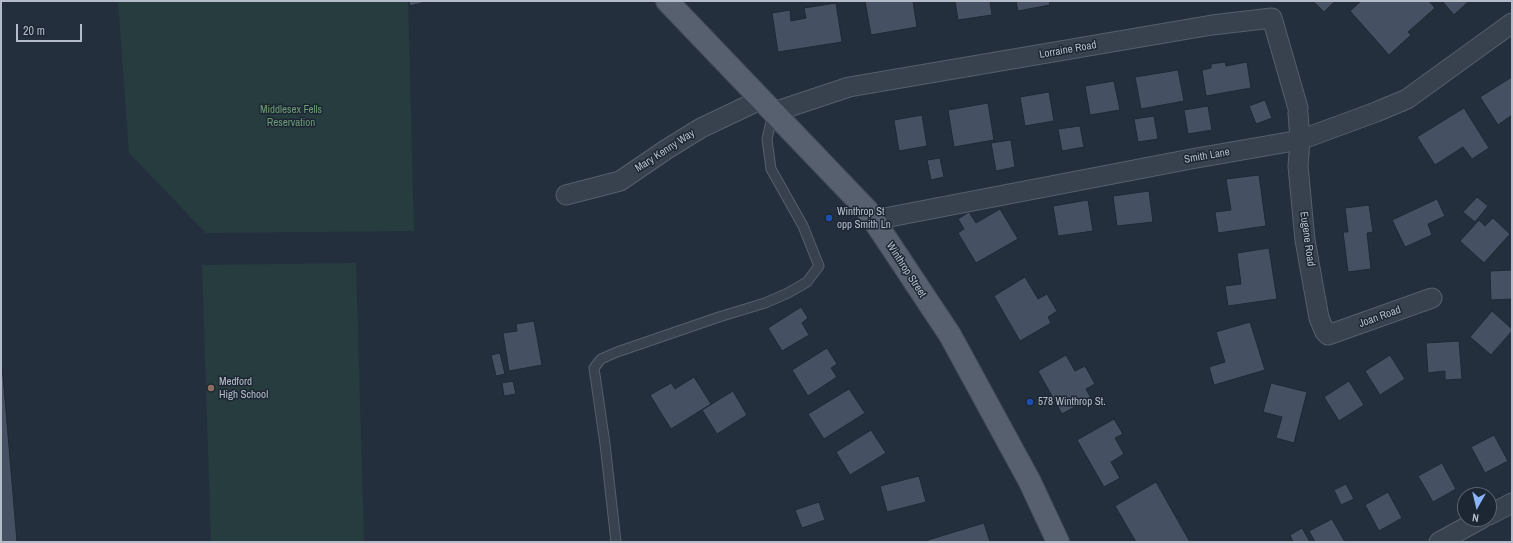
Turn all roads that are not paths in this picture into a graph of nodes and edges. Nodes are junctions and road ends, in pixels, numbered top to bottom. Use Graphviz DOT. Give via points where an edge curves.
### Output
graph roads {
  1 [pos="667,1"];
  2 [pos="1512,23"];
  3 [pos="768,105"];
  4 [pos="1300,140"];
  5 [pos="566,195"];
  6 [pos="874,220"];
  7 [pos="1432,298"];
  8 [pos="1328,336"];
  9 [pos="1512,503"];
  10 [pos="1497,511"];
  11 [pos="1467,527"];
  12 [pos="616,542"];
  13 [pos="1058,542"];
  14 [pos="1440,542"];
  1 -- 3 [label="main road, Winthrop Street"];
  2 -- 4 [label="street, Smith Lane" via="1407,99"];
  3 -- 4 [label="street, Lorraine Road" via="849,87 1212,25 1272,18 1298,111"];
  3 -- 5 [label="street, Mary Kenny Way" via="701,128 620,181"];
  3 -- 6 [label="main road, Winthrop Street"];
  3 -- 12 [label="lane" via="767,139 771,169 803,226 819,266 807,282 770,300 617,352 601,359 594,368"];
  4 -- 6 [label="street, Smith Lane"];
  4 -- 8 [label="street, Eugene Road" via="1298,166 1305,240 1319,318"];
  6 -- 13 [label="main road, Winthrop Street" via="950,335 1030,482"];
  7 -- 8 [label="street, Joan Road"];
  9 -- 10 [label="street"];
  11 -- 14 [label="street"];
}
